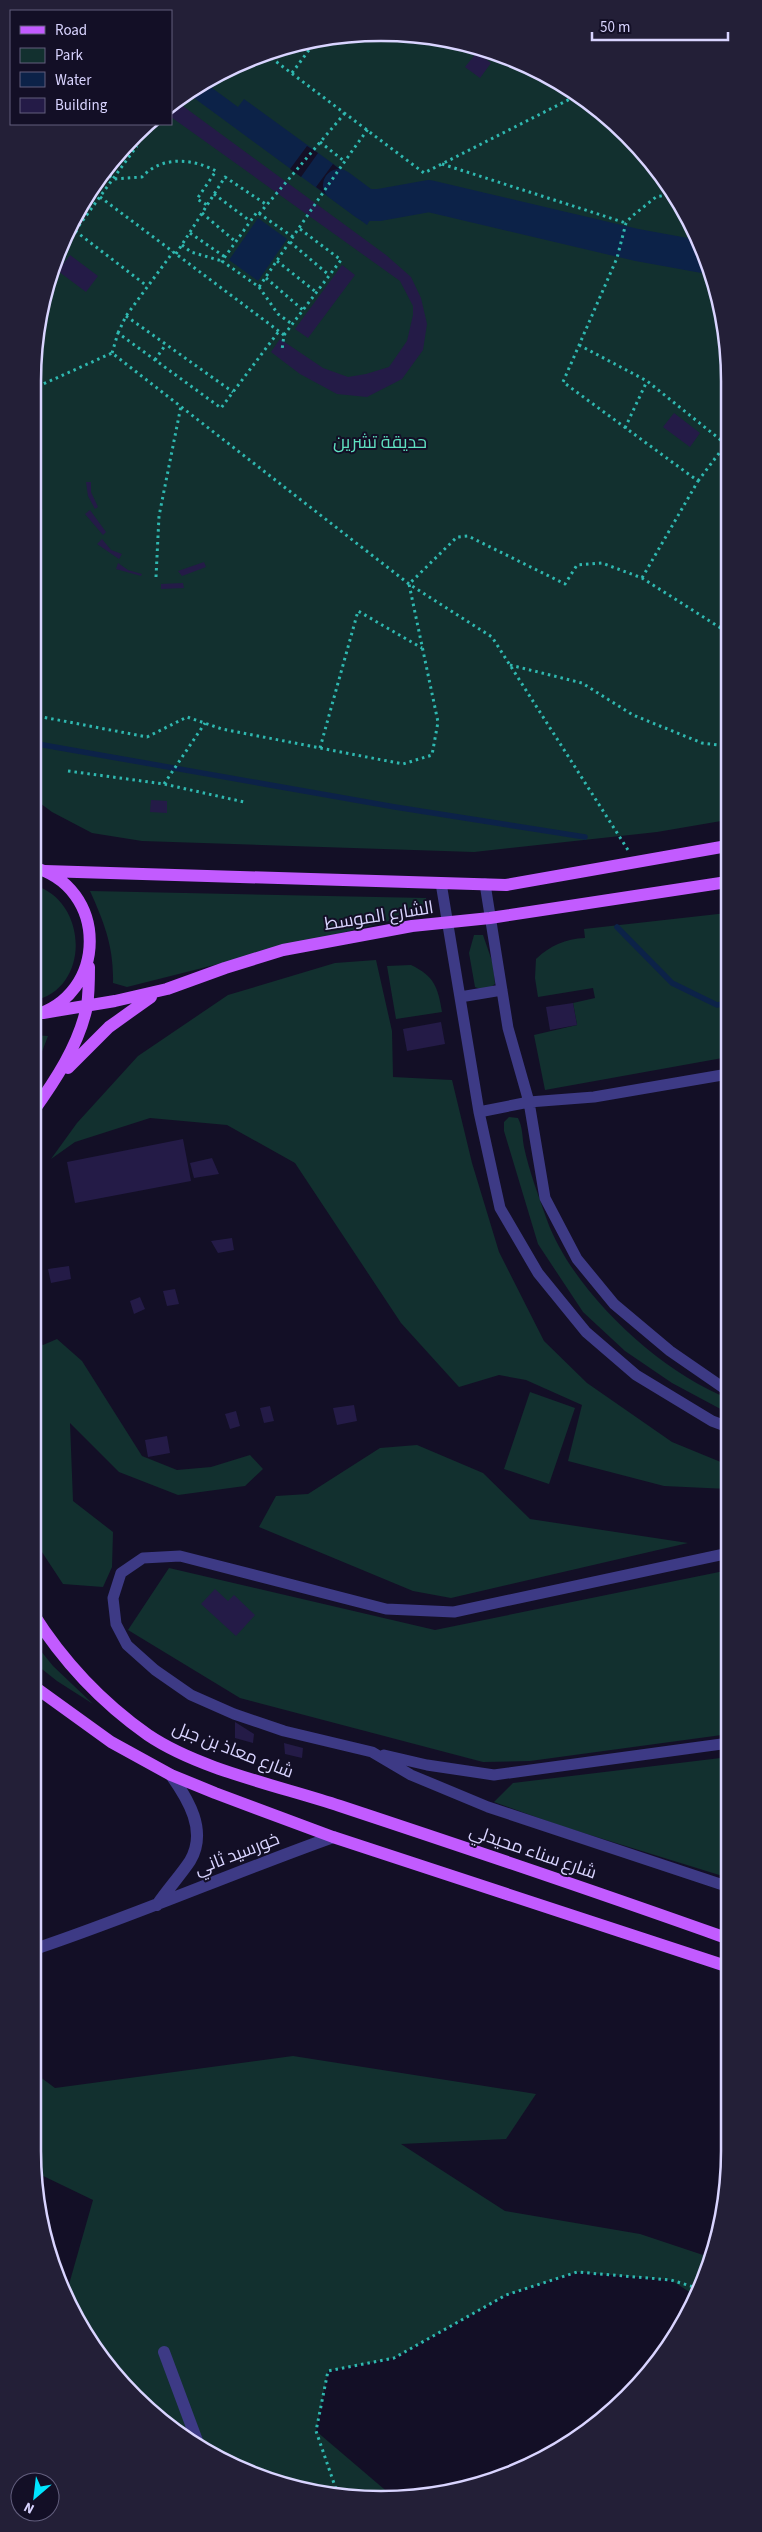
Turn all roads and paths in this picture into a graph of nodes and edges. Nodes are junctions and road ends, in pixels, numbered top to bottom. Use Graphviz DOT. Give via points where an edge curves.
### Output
graph roads {
  1 [pos="309,49"];
  2 [pos="273,59"];
  3 [pos="292,73"];
  4 [pos="570,99"];
  5 [pos="345,113"];
  6 [pos="368,129"];
  7 [pos="320,142"];
  8 [pos="137,146"];
  9 [pos="344,161"];
  10 [pos="441,164"];
  11 [pos="110,176"];
  12 [pos="114,178"];
  13 [pos="214,194"];
  14 [pos="665,195"];
  15 [pos="100,197"];
  16 [pos="267,204"];
  17 [pos="208,205"];
  18 [pos="202,213"];
  19 [pos="259,214"];
  20 [pos="250,221"];
  21 [pos="626,223"];
  22 [pos="79,226"];
  23 [pos="300,228"];
  24 [pos="75,231"];
  25 [pos="190,233"];
  26 [pos="293,237"];
  27 [pos="236,242"];
  28 [pos="290,242"];
  29 [pos="182,245"];
  30 [pos="174,253"];
  31 [pos="225,257"];
  32 [pos="222,261"];
  33 [pos="277,261"];
  34 [pos="330,275"];
  35 [pos="266,277"];
  36 [pos="147,286"];
  37 [pos="259,287"];
  38 [pos="316,292"];
  39 [pos="303,310"];
  40 [pos="126,316"];
  41 [pos="292,324"];
  42 [pos="279,331"];
  43 [pos="118,332"];
  44 [pos="284,335"];
  45 [pos="166,344"];
  46 [pos="579,345"];
  47 [pos="282,350"];
  48 [pos="112,353"];
  49 [pos="155,360"];
  50 [pos="647,380"];
  51 [pos="41,385"];
  52 [pos="233,392"];
  53 [pos="181,406"];
  54 [pos="625,428"];
  55 [pos="721,441"];
  56 [pos="721,451"];
  57 [pos="698,481"];
  58 [pos="156,577"];
  59 [pos="642,578"];
  60 [pos="409,584"];
  61 [pos="721,628"];
  62 [pos="423,649"];
  63 [pos="510,665"];
  64 [pos="41,717"];
  65 [pos="205,723"];
  66 [pos="721,745"];
  67 [pos="320,748"];
  68 [pos="68,771"];
  69 [pos="164,784"];
  70 [pos="244,802"];
  71 [pos="721,847"];
  72 [pos="636,862"];
  73 [pos="41,869"];
  74 [pos="41,870"];
  75 [pos="441,883"];
  76 [pos="721,883"];
  77 [pos="485,884"];
  78 [pos="490,918"];
  79 [pos="447,924"];
  80 [pos="90,952"];
  81 [pos="167,989"];
  82 [pos="502,990"];
  83 [pos="460,997"];
  84 [pos="87,1006"];
  85 [pos="41,1013"];
  86 [pos="41,1014"];
  87 [pos="721,1075"];
  88 [pos="52,1086"];
  89 [pos="41,1101"];
  90 [pos="529,1102"];
  91 [pos="479,1112"];
  92 [pos="721,1386"];
  93 [pos="721,1424"];
  94 [pos="721,1555"];
  95 [pos="41,1625"];
  96 [pos="41,1692"];
  97 [pos="721,1744"];
  98 [pos="372,1752"];
  99 [pos="171,1775"];
  100 [pos="325,1801"];
  101 [pos="333,1837"];
  102 [pos="721,1884"];
  103 [pos="155,1907"];
  104 [pos="721,1936"];
  105 [pos="41,1947"];
  106 [pos="721,1964"];
  107 [pos="692,2287"];
  108 [pos="164,2352"];
  109 [pos="195,2435"];
  110 [pos="336,2488"];
  1 -- 3 [label="path"];
  2 -- 3 [label="path"];
  3 -- 5 [label="path"];
  4 -- 10 [label="path"];
  5 -- 6 [label="path"];
  5 -- 7 [label="path"];
  6 -- 9 [label="path"];
  6 -- 10 [label="path" via="424,173"];
  7 -- 9 [label="path"];
  7 -- 16 [label="path"];
  8 -- 12 [label="path"];
  9 -- 23 [label="path"];
  10 -- 21 [label="path"];
  11 -- 12 [label="path"];
  12 -- 15 [label="path"];
  12 -- 17 [label="path" via="142,177 150,168 169,161 190,162 216,171 197,199"];
  13 -- 16 [label="path" via="225,177"];
  13 -- 17 [label="path"];
  13 -- 20 [label="path"];
  14 -- 21 [label="path" via="656,197"];
  15 -- 22 [label="path"];
  15 -- 30 [label="path"];
  16 -- 19 [label="path"];
  17 -- 18 [label="path"];
  18 -- 25 [label="path"];
  18 -- 27 [label="path"];
  19 -- 20 [label="path" via="256,212"];
  19 -- 26 [label="path"];
  20 -- 27 [label="path"];
  21 -- 46 [label="path" via="617,258"];
  23 -- 26 [label="path"];
  23 -- 34 [label="path" via="341,260"];
  24 -- 36 [label="path"];
  25 -- 29 [label="path"];
  25 -- 31 [label="path"];
  26 -- 28 [label="path"];
  27 -- 31 [label="path"];
  28 -- 33 [label="path"];
  28 -- 34 [label="path"];
  29 -- 30 [label="path"];
  29 -- 32 [label="path" via="191,252"];
  30 -- 36 [label="path"];
  30 -- 42 [label="path"];
  31 -- 32 [label="path"];
  32 -- 37 [label="path"];
  33 -- 35 [label="path"];
  33 -- 38 [label="path"];
  34 -- 38 [label="path"];
  35 -- 37 [label="path"];
  35 -- 39 [label="path"];
  36 -- 40 [label="path"];
  37 -- 41 [label="path" via="278,314"];
  38 -- 39 [label="path"];
  39 -- 41 [label="path"];
  40 -- 43 [label="path"];
  40 -- 45 [label="path"];
  41 -- 44 [label="path"];
  42 -- 44 [label="path"];
  42 -- 52 [label="path"];
  43 -- 48 [label="path"];
  43 -- 49 [label="path"];
  44 -- 47 [label="path"];
  45 -- 49 [label="path"];
  45 -- 52 [label="path"];
  46 -- 50 [label="path"];
  46 -- 54 [label="path" via="563,382"];
  48 -- 51 [label="path"];
  48 -- 53 [label="path"];
  49 -- 52 [label="path" via="220,408"];
  50 -- 54 [label="path"];
  50 -- 55 [label="path"];
  53 -- 58 [label="path" via="159,516"];
  53 -- 60 [label="path"];
  54 -- 57 [label="path"];
  56 -- 57 [label="path"];
  57 -- 59 [label="path"];
  59 -- 60 [label="path" via="602,563 577,565 566,584 468,536 457,537"];
  59 -- 61 [label="path"];
  60 -- 62 [label="path"];
  60 -- 63 [label="path" via="492,637"];
  62 -- 67 [label="path" via="358,611"];
  62 -- 67 [label="path" via="438,722 432,755 403,764"];
  63 -- 66 [label="path" via="582,683 633,715 702,742"];
  63 -- 72 [label="path"];
  64 -- 65 [label="path" via="148,737 186,717"];
  65 -- 67 [label="path"];
  65 -- 69 [label="path"];
  68 -- 69 [label="path"];
  69 -- 70 [label="path"];
  71 -- 72 [label="main road, الشارع الموسط"];
  72 -- 77 [label="main road, الشارع الموسط" via="506,885"];
  73 -- 75 [label="main road, الشارع الموسط"];
  74 -- 80 [label="main road" via="66,884 81,904 90,927"];
  75 -- 77 [label="main road, الشارع الموسط"];
  75 -- 79 [label="lane"];
  76 -- 78 [label="main road, الشارع الموسط"];
  77 -- 78 [label="lane"];
  78 -- 79 [label="main road, الشارع الموسط"];
  78 -- 82 [label="lane"];
  79 -- 81 [label="main road, الشارع الموسط" via="412,926 283,950"];
  79 -- 83 [label="lane"];
  80 -- 84 [label="main road"];
  80 -- 85 [label="main road" via="85,971 75,989 61,1003"];
  81 -- 84 [label="main road, الشارع الموسط"];
  81 -- 88 [label="main road" via="142,1001 110,1027"];
  82 -- 83 [label="lane"];
  82 -- 90 [label="lane" via="508,1028"];
  83 -- 91 [label="lane"];
  84 -- 86 [label="main road, الشارع الموسط"];
  84 -- 88 [label="main road" via="71,1052"];
  87 -- 90 [label="lane" via="594,1097"];
  88 -- 89 [label="main road"];
  90 -- 91 [label="lane"];
  90 -- 92 [label="lane" via="545,1198 577,1259 614,1304 670,1352"];
  91 -- 93 [label="lane" via="500,1208 538,1273 586,1332 636,1375"];
  94 -- 98 [label="lane" via="454,1612 386,1609 180,1556 143,1558 121,1573 113,1598 116,1624 127,1645 191,1695 284,1731"];
  95 -- 100 [label="main road, شارع معاذ بن جبل" via="74,1671 149,1735 202,1761"];
  96 -- 99 [label="main road" via="110,1742"];
  97 -- 98 [label="lane" via="494,1775 427,1765"];
  98 -- 102 [label="lane" via="412,1775 488,1807"];
  99 -- 101 [label="main road"];
  99 -- 103 [label="street, خورسيد ثاني" via="195,1816 196,1840 190,1860"];
  100 -- 104 [label="main road, شارع سناء محيدلي"];
  101 -- 103 [label="street, خورسيد ثاني" via="231,1874"];
  101 -- 106 [label="main road"];
  103 -- 105 [label="street, خورسيد ثاني"];
  107 -- 110 [label="path" via="671,2280 577,2272 506,2295 394,2358 328,2371 316,2431"];
  108 -- 109 [label="street"];
}
